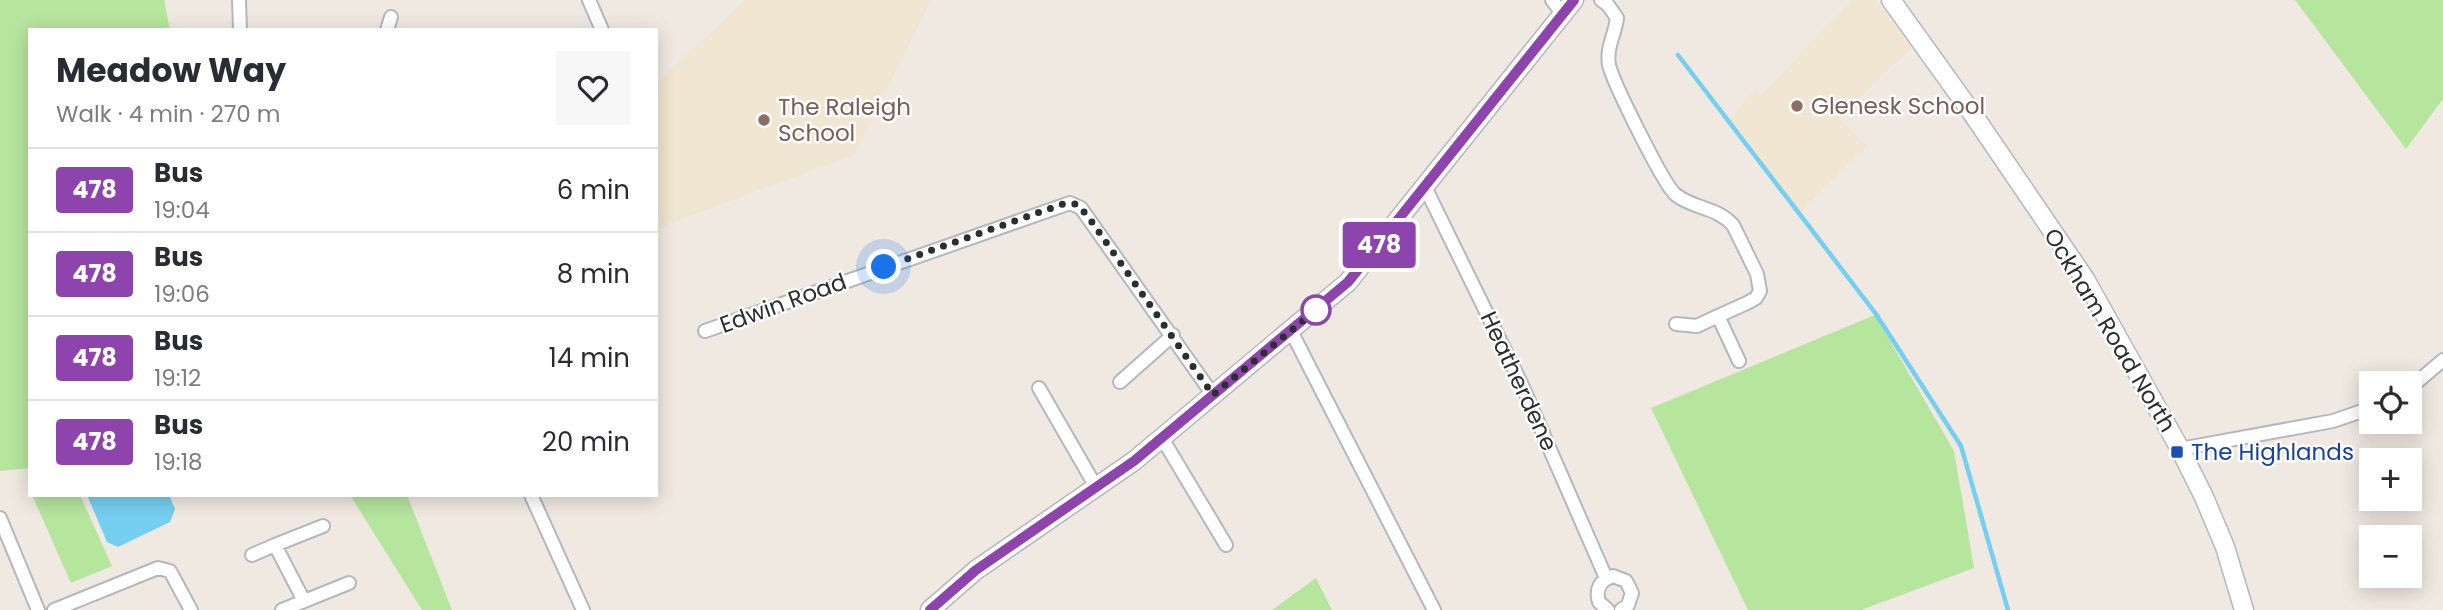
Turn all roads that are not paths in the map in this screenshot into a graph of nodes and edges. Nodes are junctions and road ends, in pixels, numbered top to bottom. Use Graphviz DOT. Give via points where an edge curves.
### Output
graph roads {
  1 [pos="239,0"];
  2 [pos="589,0"];
  3 [pos="1601,0"];
  4 [pos="1891,0"];
  5 [pos="1562,4"];
  6 [pos="240,28"];
  7 [pos="601,28"];
  8 [pos="1425,187"];
  9 [pos="1718,316"];
  10 [pos="1676,324"];
  11 [pos="705,331"];
  12 [pos="1291,331"];
  13 [pos="1173,335"];
  14 [pos="2443,360"];
  15 [pos="1739,362"];
  16 [pos="2422,378"];
  17 [pos="1120,382"];
  18 [pos="1039,388"];
  19 [pos="1213,395"];
  20 [pos="2359,412"];
  21 [pos="1162,438"];
  22 [pos="2179,449"];
  23 [pos="1096,488"];
  24 [pos="532,497"];
  25 [pos="0,518"];
  26 [pos="323,526"];
  27 [pos="275,545"];
  28 [pos="1226,545"];
  29 [pos="252,555"];
  30 [pos="1606,578"];
  31 [pos="349,583"];
  32 [pos="304,601"];
  33 [pos="38,610"];
  34 [pos="54,610"];
  35 [pos="191,610"];
  36 [pos="282,610"];
  37 [pos="583,610"];
  38 [pos="930,610"];
  39 [pos="1434,610"];
  40 [pos="1608,610"];
  41 [pos="1621,610"];
  42 [pos="2244,610"];
  1 -- 6 [label="street"];
  2 -- 7 [label="street"];
  3 -- 9 [label="street" via="1617,18 1608,54 1613,77 1666,186 1683,200 1727,218 1757,274 1760,291 1756,298"];
  4 -- 22 [label="street, Ockham Road North" via="2085,279"];
  5 -- 8 [label="street"];
  8 -- 12 [label="street" via="1348,282"];
  8 -- 30 [label="street, Heatherdene" via="1521,383"];
  9 -- 10 [label="street" via="1698,326"];
  9 -- 15 [label="street"];
  11 -- 13 [label="street, Edwin Road" via="1070,203 1081,208"];
  12 -- 19 [label="street"];
  12 -- 39 [label="street"];
  13 -- 17 [label="street"];
  13 -- 19 [label="street, Edwin Road"];
  14 -- 16 [label="street"];
  18 -- 23 [label="street"];
  19 -- 21 [label="street"];
  20 -- 22 [label="street"];
  21 -- 23 [label="street"];
  21 -- 28 [label="street"];
  22 -- 42 [label="street, Ockham Road North" via="2225,547"];
  23 -- 38 [label="street" via="976,570"];
  24 -- 37 [label="street"];
  25 -- 33 [label="street"];
  26 -- 27 [label="street"];
  27 -- 29 [label="street"];
  27 -- 32 [label="street"];
  30 -- 40 [label="street, Heatherdene" via="1597,595"];
  30 -- 41 [label="street" via="1620,577 1630,586 1631,599"];
  31 -- 32 [label="street"];
  32 -- 36 [label="street"];
  34 -- 35 [label="street" via="158,568 170,571"];
}
